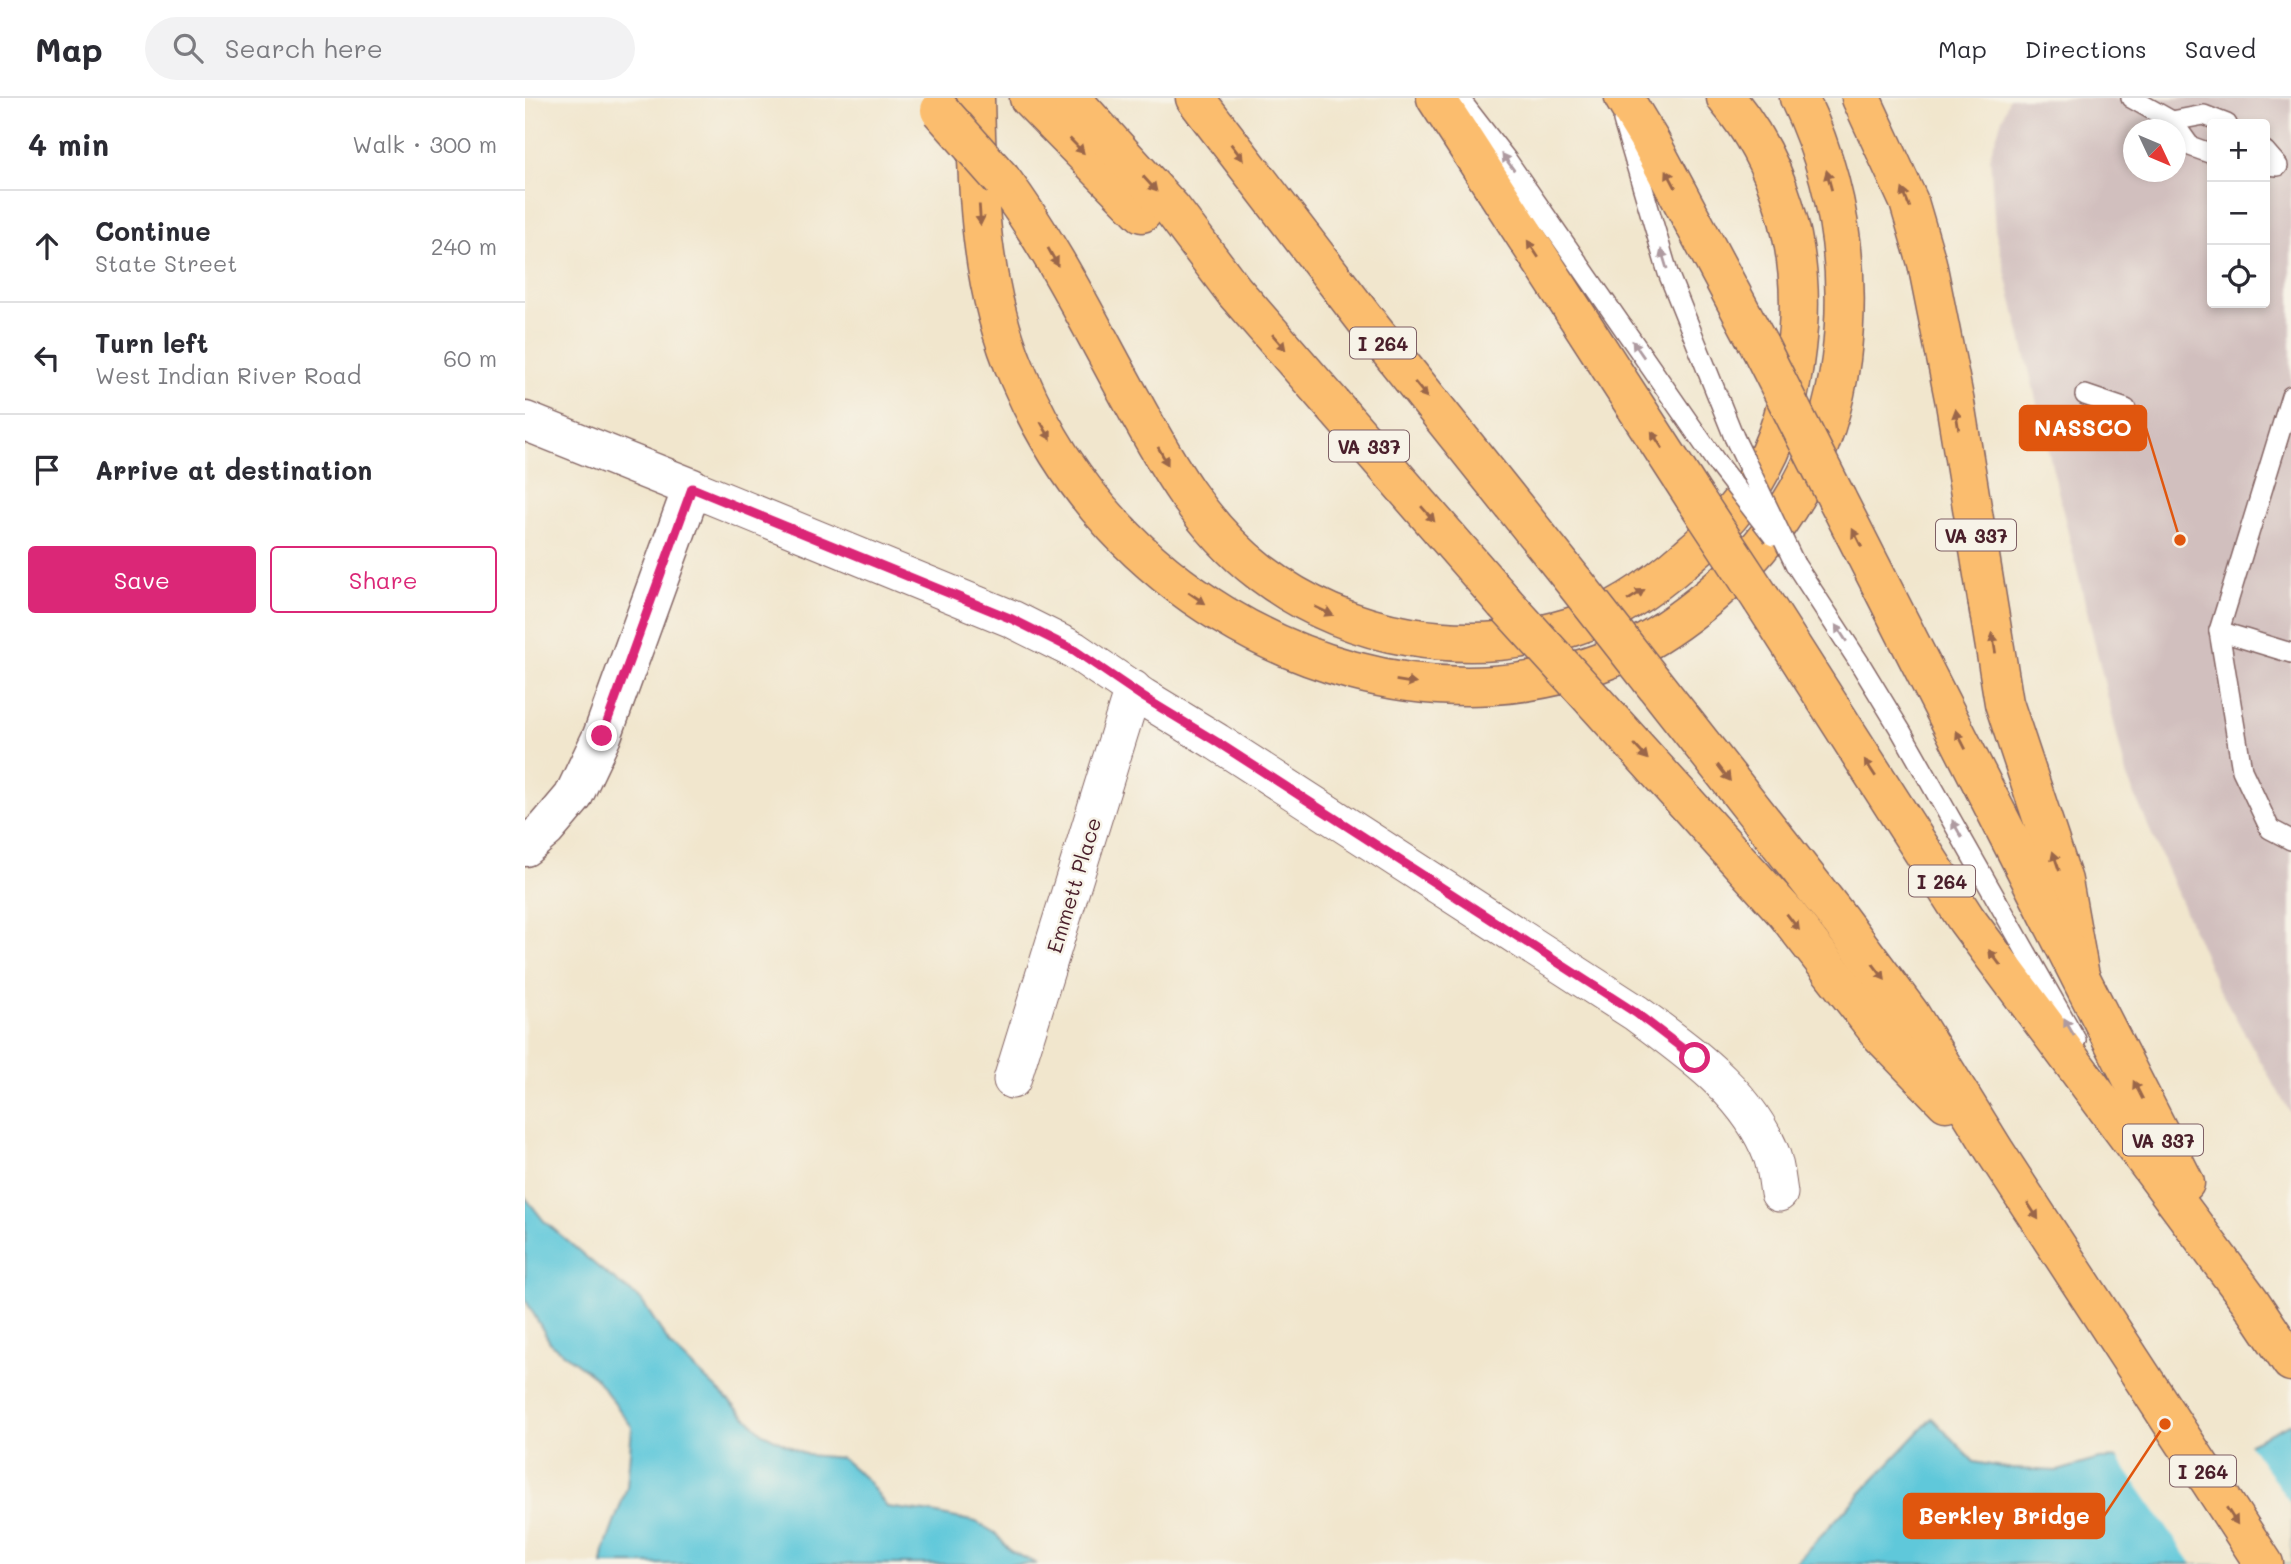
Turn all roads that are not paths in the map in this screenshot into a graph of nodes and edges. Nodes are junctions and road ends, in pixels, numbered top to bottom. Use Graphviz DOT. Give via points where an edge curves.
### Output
graph roads {
  1 [pos="1029,98"];
  2 [pos="1070,98"];
  3 [pos="1195,98"];
  4 [pos="1436,98"];
  5 [pos="1459,98"];
  6 [pos="1616,98"];
  7 [pos="1624,98"];
  8 [pos="1725,98"];
  9 [pos="1799,98"];
  10 [pos="1861,98"];
  11 [pos="2131,98"];
  12 [pos="948,102"];
  13 [pos="2168,119"];
  14 [pos="2183,119"];
  15 [pos="2214,119"];
  16 [pos="2186,140"];
  17 [pos="2207,152"];
  18 [pos="1234,291"];
  19 [pos="2085,395"];
  20 [pos="2291,396"];
  21 [pos="2126,409"];
  22 [pos="525,421"];
  23 [pos="692,488"];
  24 [pos="1795,564"];
  25 [pos="2219,631"];
  26 [pos="2291,653"];
  27 [pos="1133,689"];
  28 [pos="2291,840"];
  29 [pos="525,847"];
  30 [pos="2080,976"];
  31 [pos="1012,1080"];
  32 [pos="2138,1150"];
  33 [pos="1996,1153"];
  34 [pos="1779,1193"];
  35 [pos="2250,1301"];
  36 [pos="2291,1362"];
  37 [pos="2264,1564"];
  1 -- 18 [label="highway, VA 337, one-way" via="1155,227"];
  2 -- 18 [label="highway, one-way" via="1173,209"];
  3 -- 33 [label="highway, I 264, one-way, bridge" via="1832,909 1910,1014"];
  32 -- 4 [label="highway, I 264, one-way, bridge" via="1966,919"];
  24 -- 5 [label="lane, one-way, bridge" via="1719,466"];
  24 -- 6 [label="lane, one-way, bridge" via="1734,437 1668,273"];
  30 -- 7 [label="highway, one-way, bridge" via="1760,347"];
  12 -- 8 [label="highway, one-way, bridge" via="1037,229 1174,476 1229,545 1286,591 1352,623 1426,640 1466,642 1528,638 1574,626 1619,605 1661,580 1728,520 1764,465 1785,415 1795,360 1800,296 1795,246 1763,156"];
  12 -- 9 [label="highway, one-way" via="976,160 989,282 1017,375 1065,464 1095,504 1136,549 1189,593 1270,640 1374,676 1468,687 1553,677 1628,651 1654,636 1712,594 1756,553 1809,472 1827,427 1838,379 1846,299 1838,211"];
  30 -- 10 [label="highway, VA 337, one-way" via="2063,881 2004,703 1927,263 1909,202"];
  11 -- 13 [label="lane"];
  14 -- 15 [label="lane" via="2204,115"];
  16 -- 17 [label="lane"];
  18 -- 33 [label="highway, VA 337, one-way, bridge" via="1504,602 1786,913 1881,1035"];
  19 -- 21 [label="lane"];
  20 -- 25 [label="lane"];
  22 -- 23 [label="street"];
  23 -- 27 [label="street" via="1012,619 1074,650"];
  23 -- 29 [label="street" via="602,736 573,797"];
  32 -- 24 [label="lane, one-way" via="1901,731"];
  25 -- 26 [label="lane"];
  25 -- 28 [label="lane" via="2242,770 2270,829"];
  27 -- 31 [label="street, Emmett Place"];
  27 -- 34 [label="street" via="1636,1013 1695,1058 1728,1087 1759,1128 1773,1157"];
  35 -- 30 [label="highway, VA 337, one-way"];
  32 -- 35 [label="highway, I 264"];
  33 -- 37 [label="highway, I 264, one-way"];
  35 -- 36 [label="highway, I 264"];
}
